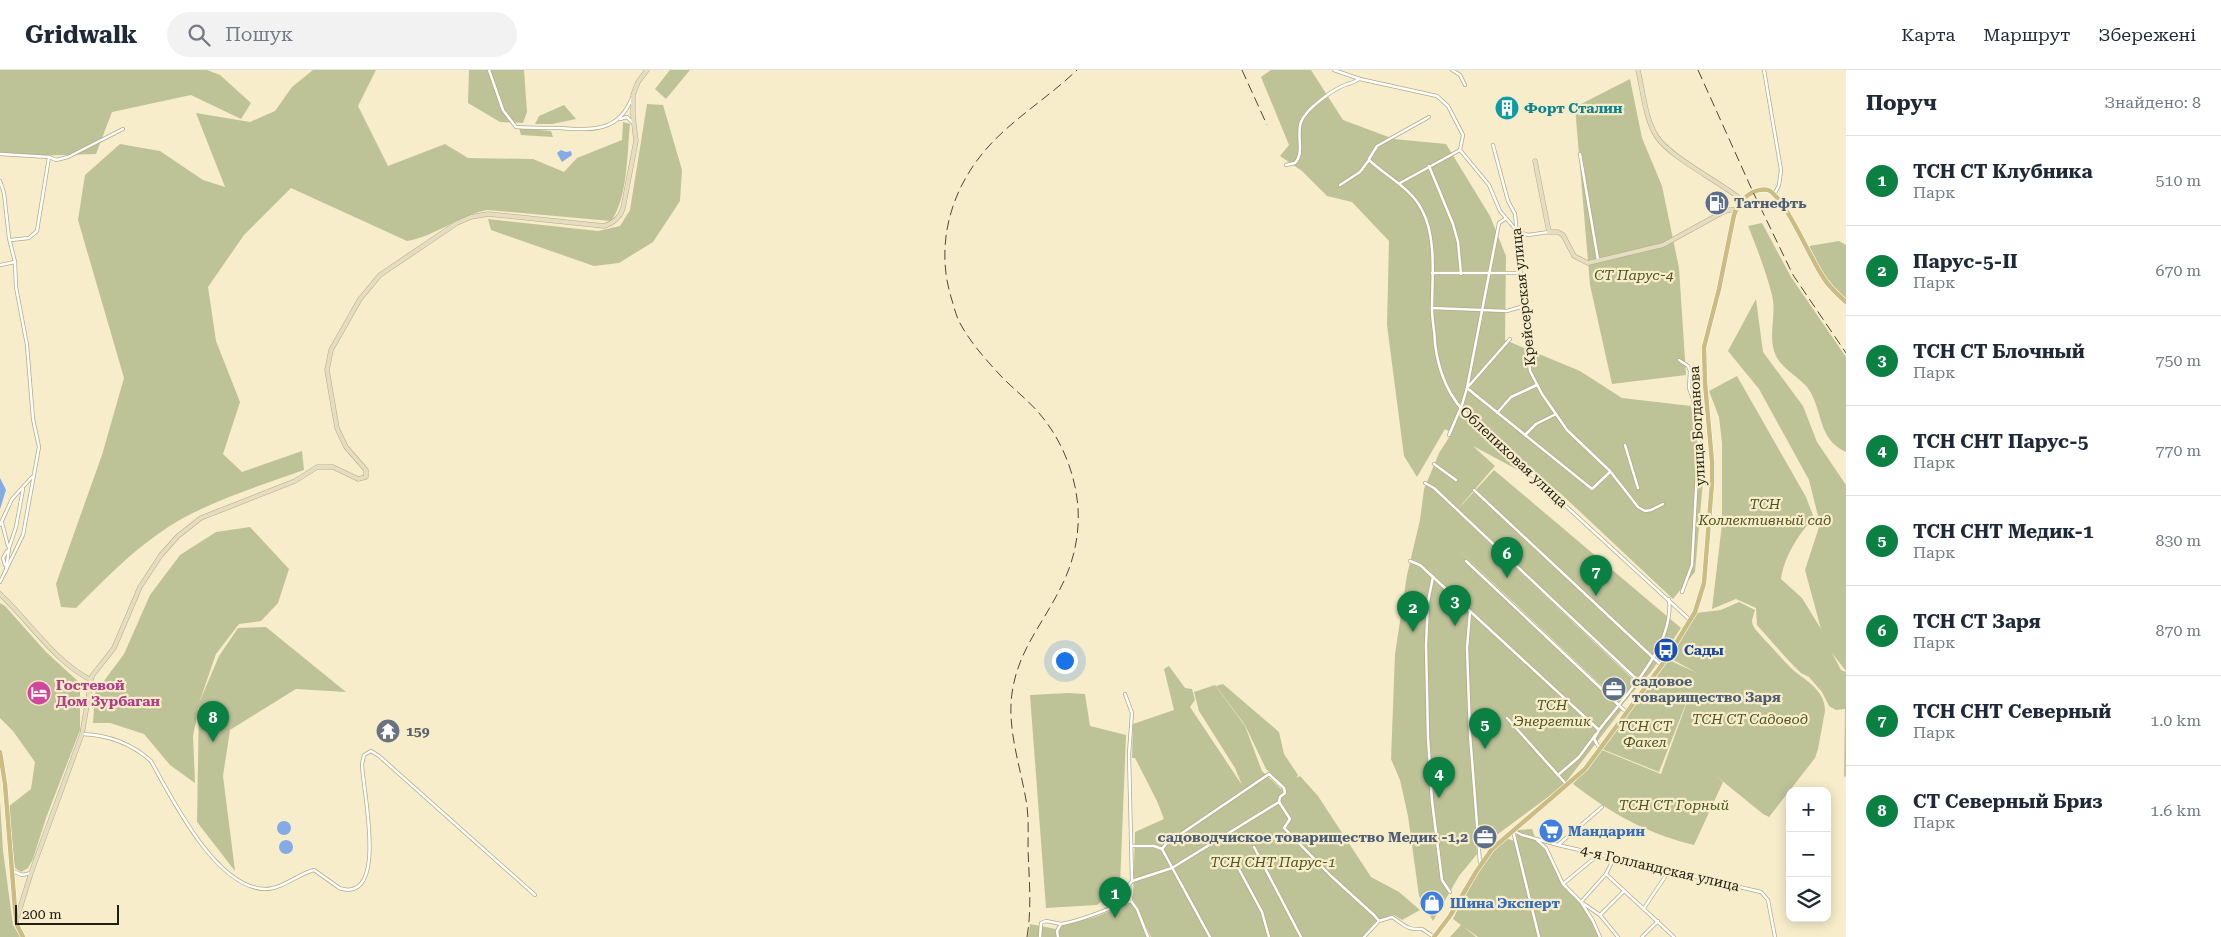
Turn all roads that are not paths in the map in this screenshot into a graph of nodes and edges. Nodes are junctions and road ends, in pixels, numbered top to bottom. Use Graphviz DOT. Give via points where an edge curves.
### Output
graph roads {
  1 [pos="489,70"];
  2 [pos="646,70"];
  3 [pos="1334,70"];
  4 [pos="1452,70"];
  5 [pos="1638,70"];
  6 [pos="1764,70"];
  7 [pos="1360,78"];
  8 [pos="1465,84"];
  9 [pos="633,95"];
  10 [pos="1430,116"];
  11 [pos="616,121"];
  12 [pos="634,124"];
  13 [pos="123,129"];
  14 [pos="1493,145"];
  15 [pos="1460,150"];
  16 [pos="0,154"];
  17 [pos="1580,154"];
  18 [pos="49,157"];
  19 [pos="1369,160"];
  20 [pos="1535,161"];
  21 [pos="1286,165"];
  22 [pos="1429,166"];
  23 [pos="0,181"];
  24 [pos="1400,184"];
  25 [pos="1340,185"];
  26 [pos="1774,195"];
  27 [pos="1742,200"];
  28 [pos="1736,209"];
  29 [pos="1506,219"];
  30 [pos="1516,231"];
  31 [pos="1549,232"];
  32 [pos="11,240"];
  33 [pos="1598,260"];
  34 [pos="15,262"];
  35 [pos="0,265"];
  36 [pos="1432,273"];
  37 [pos="1520,273"];
  38 [pos="1461,274"];
  39 [pos="1488,274"];
  40 [pos="1846,302"];
  41 [pos="1524,306"];
  42 [pos="1432,308"];
  43 [pos="1481,311"];
  44 [pos="1510,339"];
  45 [pos="1679,360"];
  46 [pos="1688,366"];
  47 [pos="1700,378"];
  48 [pos="1537,385"];
  49 [pos="1468,388"];
  50 [pos="1461,409"];
  51 [pos="1497,413"];
  52 [pos="1556,414"];
  53 [pos="1449,435"];
  54 [pos="1525,435"];
  55 [pos="1625,445"];
  56 [pos="1434,464"];
  57 [pos="1610,472"];
  58 [pos="33,476"];
  59 [pos="1456,480"];
  60 [pos="1425,484"];
  61 [pos="1638,488"];
  62 [pos="23,489"];
  63 [pos="1474,490"];
  64 [pos="1663,504"];
  65 [pos="1,523"];
  66 [pos="8,548"];
  67 [pos="1410,561"];
  68 [pos="1466,562"];
  69 [pos="6,570"];
  70 [pos="1433,577"];
  71 [pos="0,582"];
  72 [pos="1682,592"];
  73 [pos="0,594"];
  74 [pos="1669,599"];
  75 [pos="1470,612"];
  76 [pos="1690,621"];
  77 [pos="1652,658"];
  78 [pos="101,664"];
  79 [pos="1661,665"];
  80 [pos="79,674"];
  81 [pos="1637,679"];
  82 [pos="91,680"];
  83 [pos="1645,687"];
  84 [pos="88,691"];
  85 [pos="1125,694"];
  86 [pos="1618,705"];
  87 [pos="1626,712"];
  88 [pos="1507,718"];
  89 [pos="1599,730"];
  90 [pos="82,734"];
  91 [pos="1600,749"];
  92 [pos="0,752"];
  93 [pos="1558,775"];
  94 [pos="1568,786"];
  95 [pos="1279,802"];
  96 [pos="1602,807"];
  97 [pos="1512,830"];
  98 [pos="1536,839"];
  99 [pos="1558,845"];
  100 [pos="1131,846"];
  101 [pos="1254,848"];
  102 [pos="1162,849"];
  103 [pos="1599,854"];
  104 [pos="1614,858"];
  105 [pos="1234,860"];
  106 [pos="1481,865"];
  107 [pos="10,868"];
  108 [pos="1172,868"];
  109 [pos="1669,871"];
  110 [pos="30,873"];
  111 [pos="1606,874"];
  112 [pos="1132,881"];
  113 [pos="1563,884"];
  114 [pos="1624,891"];
  115 [pos="24,892"];
  116 [pos="1450,892"];
  117 [pos="13,893"];
  118 [pos="534,895"];
  119 [pos="1131,901"];
  120 [pos="1581,902"];
  121 [pos="14,903"];
  122 [pos="1644,908"];
  123 [pos="1600,915"];
  124 [pos="1378,921"];
  125 [pos="1658,921"];
  126 [pos="1061,924"];
  127 [pos="17,925"];
  128 [pos="1673,936"];
  129 [pos="23,937"];
  130 [pos="1040,937"];
  131 [pos="1058,937"];
  132 [pos="1148,937"];
  133 [pos="1210,937"];
  134 [pos="1269,937"];
  135 [pos="1301,937"];
  136 [pos="1364,937"];
  137 [pos="1434,937"];
  138 [pos="1539,937"];
  139 [pos="1600,937"];
  140 [pos="1618,937"];
  141 [pos="1642,937"];
  142 [pos="1775,937"];
  1 -- 11 [label="street" via="503,110 516,127 591,130"];
  2 -- 9 [label="main road"];
  3 -- 7 [label="street"];
  4 -- 8 [label="street" via="1460,74"];
  5 -- 27 [label="main road" via="1652,126 1663,145"];
  6 -- 26 [label="street" via="1781,170"];
  7 -- 15 [label="street" via="1437,96 1448,106 1463,135"];
  7 -- 21 [label="street" via="1342,86 1307,112 1300,130 1300,156 1295,163"];
  9 -- 11 [label="street"];
  9 -- 12 [label="main road"];
  10 -- 19 [label="street" via="1377,146"];
  11 -- 12 [label="street" via="626,117"];
  12 -- 78 [label="main road" via="636,141 623,208 612,224 604,226 479,215 457,222 371,283 336,340 327,365 339,433 346,447 366,470 366,477 358,480 332,467 317,467 295,481 208,514 191,524 170,544 148,574 134,599 117,643"];
  13 -- 18 [label="street" via="68,156 56,160"];
  14 -- 30 [label="street, Крейсерская улица" via="1515,214"];
  15 -- 22 [label="street"];
  15 -- 29 [label="street" via="1489,185"];
  16 -- 18 [label="street"];
  17 -- 33 [label="street"];
  18 -- 32 [label="street" via="37,231 29,238"];
  19 -- 24 [label="street, Облепиховая улица" via="1384,175"];
  19 -- 25 [label="street" via="1360,172"];
  20 -- 31 [label="main road"];
  22 -- 24 [label="street"];
  22 -- 38 [label="street" via="1454,224"];
  23 -- 34 [label="street"];
  24 -- 36 [label="street, Облепиховая улица" via="1422,210 1430,234"];
  26 -- 27 [label="main road" via="1762,190 1748,194"];
  26 -- 40 [label="main road" via="1823,278"];
  27 -- 28 [label="main road, улица Богданова"];
  28 -- 33 [label="main road" via="1725,211 1663,245"];
  28 -- 76 [label="main road, улица Богданова" via="1704,347 1712,483 1704,583"];
  29 -- 30 [label="street"];
  29 -- 39 [label="street" via="1499,223"];
  30 -- 31 [label="street, Крейсерская улица" via="1528,235"];
  30 -- 37 [label="street, Крейсерская улица"];
  31 -- 33 [label="main road" via="1563,235 1578,260 1588,263"];
  34 -- 35 [label="street"];
  34 -- 58 [label="street" via="39,447"];
  36 -- 38 [label="street"];
  36 -- 42 [label="street, Облепиховая улица"];
  37 -- 39 [label="street"];
  37 -- 41 [label="street, Крейсерская улица"];
  38 -- 39 [label="street"];
  39 -- 43 [label="street"];
  41 -- 43 [label="street" via="1507,311"];
  41 -- 48 [label="street, Крейсерская улица" via="1530,371"];
  42 -- 43 [label="street"];
  42 -- 50 [label="street, Облепиховая улица" via="1437,358 1450,394"];
  43 -- 49 [label="street"];
  44 -- 49 [label="street"];
  45 -- 46 [label="street"];
  46 -- 47 [label="street"];
  46 -- 72 [label="street" via="1699,436 1698,476 1692,564"];
  48 -- 51 [label="street" via="1511,397"];
  48 -- 52 [label="street, Крейсерская улица"];
  49 -- 50 [label="street"];
  49 -- 51 [label="street"];
  50 -- 53 [label="street"];
  50 -- 74 [label="street, Облепиховая улица"];
  51 -- 54 [label="street"];
  52 -- 54 [label="street" via="1536,424"];
  52 -- 57 [label="street, Крейсерская улица" via="1567,430"];
  54 -- 57 [label="street" via="1592,489"];
  55 -- 61 [label="street"];
  56 -- 59 [label="street"];
  57 -- 64 [label="street, Крейсерская улица" via="1638,507 1651,510"];
  58 -- 62 [label="street"];
  58 -- 69 [label="street" via="23,536"];
  60 -- 81 [label="street" via="1434,488"];
  62 -- 65 [label="street" via="12,499"];
  62 -- 66 [label="street" via="16,527"];
  63 -- 77 [label="street"];
  65 -- 66 [label="street"];
  66 -- 69 [label="street" via="3,558"];
  67 -- 70 [label="street"];
  68 -- 86 [label="street"];
  69 -- 71 [label="street"];
  70 -- 75 [label="street"];
  70 -- 116 [label="street" via="1426,645 1428,737 1442,880"];
  73 -- 80 [label="main road"];
  74 -- 76 [label="street, Облепиховая улица"];
  74 -- 77 [label="street" via="1666,632"];
  75 -- 89 [label="street"];
  75 -- 106 [label="street" via="1467,648 1470,734"];
  76 -- 79 [label="main road, улица Богданова"];
  77 -- 79 [label="street"];
  77 -- 81 [label="street"];
  78 -- 80 [label="main road" via="88,675"];
  78 -- 82 [label="main road"];
  79 -- 83 [label="main road, улица Богданова"];
  80 -- 82 [label="main road"];
  80 -- 84 [label="main road" via="86,681"];
  81 -- 83 [label="street"];
  81 -- 86 [label="street"];
  82 -- 84 [label="main road"];
  83 -- 87 [label="main road, улица Богданова"];
  84 -- 90 [label="main road"];
  85 -- 100 [label="street" via="1132,713 1129,754"];
  86 -- 87 [label="street"];
  86 -- 89 [label="street"];
  87 -- 91 [label="main road, улица Богданова"];
  88 -- 93 [label="street"];
  89 -- 91 [label="street" via="1594,739"];
  89 -- 93 [label="street" via="1579,757"];
  90 -- 110 [label="main road"];
  90 -- 118 [label="street" via="103,735 139,750 151,761 203,847 222,869 255,888 267,889 314,870 338,887 349,890 356,888 368,874 369,827 362,764 364,755 371,751"];
  91 -- 94 [label="main road, улица Богданова"];
  92 -- 107 [label="main road"];
  93 -- 94 [label="street"];
  94 -- 97 [label="main road, улица Богданова"];
  95 -- 102 [label="street" via="1285,793 1284,788 1269,774"];
  95 -- 108 [label="street"];
  95 -- 124 [label="street" via="1290,818 1284,828"];
  96 -- 99 [label="street"];
  97 -- 98 [label="street, 4-я Голландская улица"];
  97 -- 106 [label="main road, улица Богданова"];
  97 -- 138 [label="street"];
  98 -- 99 [label="street, 4-я Голландская улица"];
  98 -- 113 [label="street" via="1546,848"];
  99 -- 103 [label="street, 4-я Голландская улица"];
  100 -- 102 [label="street"];
  100 -- 112 [label="street"];
  101 -- 135 [label="street"];
  102 -- 108 [label="street"];
  103 -- 104 [label="street, 4-я Голландская улица"];
  103 -- 113 [label="street"];
  104 -- 109 [label="street, 4-я Голландская улица"];
  104 -- 111 [label="street"];
  105 -- 134 [label="street" via="1262,912"];
  106 -- 137 [label="main road, улица Богданова"];
  107 -- 110 [label="street" via="16,874"];
  107 -- 117 [label="main road"];
  108 -- 112 [label="street"];
  108 -- 133 [label="street"];
  109 -- 122 [label="street"];
  109 -- 142 [label="street, 4-я Голландская улица" via="1761,892 1768,900"];
  110 -- 115 [label="main road"];
  111 -- 114 [label="street"];
  111 -- 120 [label="street"];
  112 -- 119 [label="street" via="1129,885"];
  113 -- 120 [label="street"];
  114 -- 122 [label="street"];
  114 -- 123 [label="street"];
  115 -- 117 [label="main road" via="18,897"];
  115 -- 121 [label="main road"];
  115 -- 127 [label="main road"];
  117 -- 121 [label="main road"];
  119 -- 126 [label="street"];
  119 -- 132 [label="street"];
  120 -- 123 [label="street"];
  120 -- 139 [label="street"];
  121 -- 127 [label="main road"];
  122 -- 125 [label="street"];
  123 -- 140 [label="street"];
  124 -- 136 [label="street"];
  124 -- 137 [label="street" via="1392,917 1406,927 1422,929"];
  125 -- 128 [label="street"];
  125 -- 141 [label="street"];
  126 -- 130 [label="street" via="1046,921 1041,924"];
  126 -- 131 [label="street"];
  127 -- 129 [label="main road"];
}
